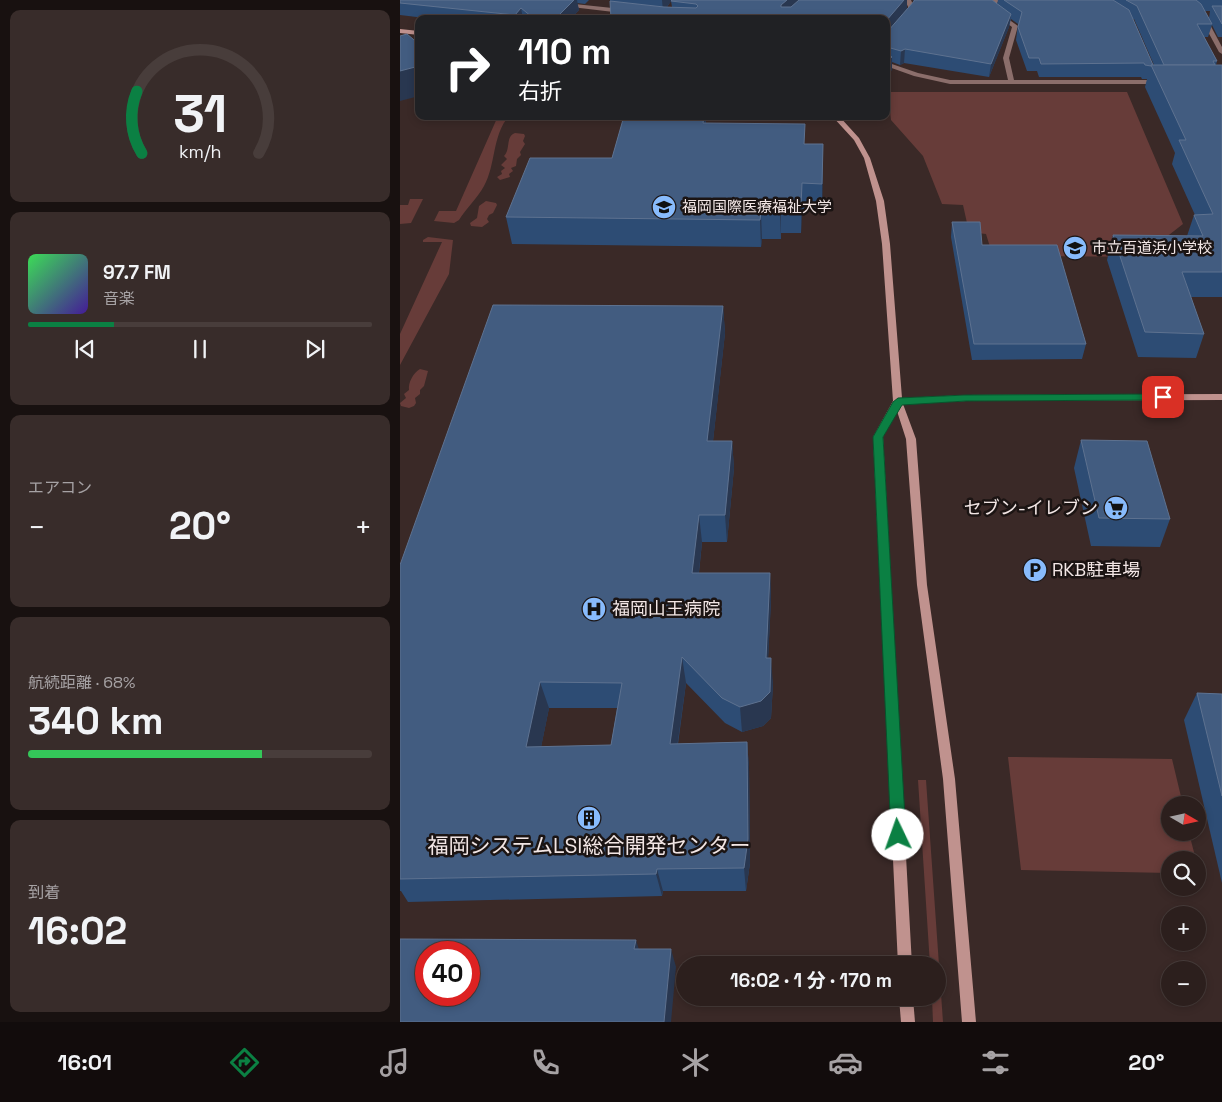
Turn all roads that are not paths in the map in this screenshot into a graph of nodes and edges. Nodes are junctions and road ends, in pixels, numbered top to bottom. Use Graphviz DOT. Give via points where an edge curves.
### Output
graph roads {
  1 [pos="580,0"];
  2 [pos="908,0"];
  3 [pos="996,0"];
  4 [pos="556,4"];
  5 [pos="574,6"];
  6 [pos="614,10"];
  7 [pos="631,12"];
  8 [pos="610,15"];
  9 [pos="1208,15"];
  10 [pos="900,25"];
  11 [pos="400,31"];
  12 [pos="415,33"];
  13 [pos="1222,52"];
  14 [pos="890,65"];
  15 [pos="1153,73"];
  16 [pos="1011,82"];
  17 [pos="1157,82"];
  18 [pos="1166,82"];
  19 [pos="839,120"];
  20 [pos="1222,397"];
  21 [pos="898,402"];
  22 [pos="905,956"];
  23 [pos="907,1006"];
  24 [pos="908,1022"];
  25 [pos="969,1022"];
  1 -- 5 [label="street"];
  2 -- 10 [label="street" via="912,9"];
  3 -- 16 [label="street" via="991,9 1015,26 1006,58"];
  4 -- 5 [label="street"];
  5 -- 6 [label="street"];
  6 -- 7 [label="street"];
  6 -- 8 [label="street"];
  9 -- 13 [label="street" via="1202,15"];
  11 -- 12 [label="street"];
  14 -- 16 [label="street" via="950,82"];
  15 -- 17 [label="street"];
  16 -- 17 [label="street"];
  17 -- 18 [label="street"];
  19 -- 21 [label="street" via="857,139 867,158 880,201"];
  20 -- 21 [label="street" via="966,398"];
  21 -- 22 [label="street" via="878,437"];
  21 -- 25 [label="street" via="911,439 922,585 949,779"];
  23 -- 24 [label="street"];
}
